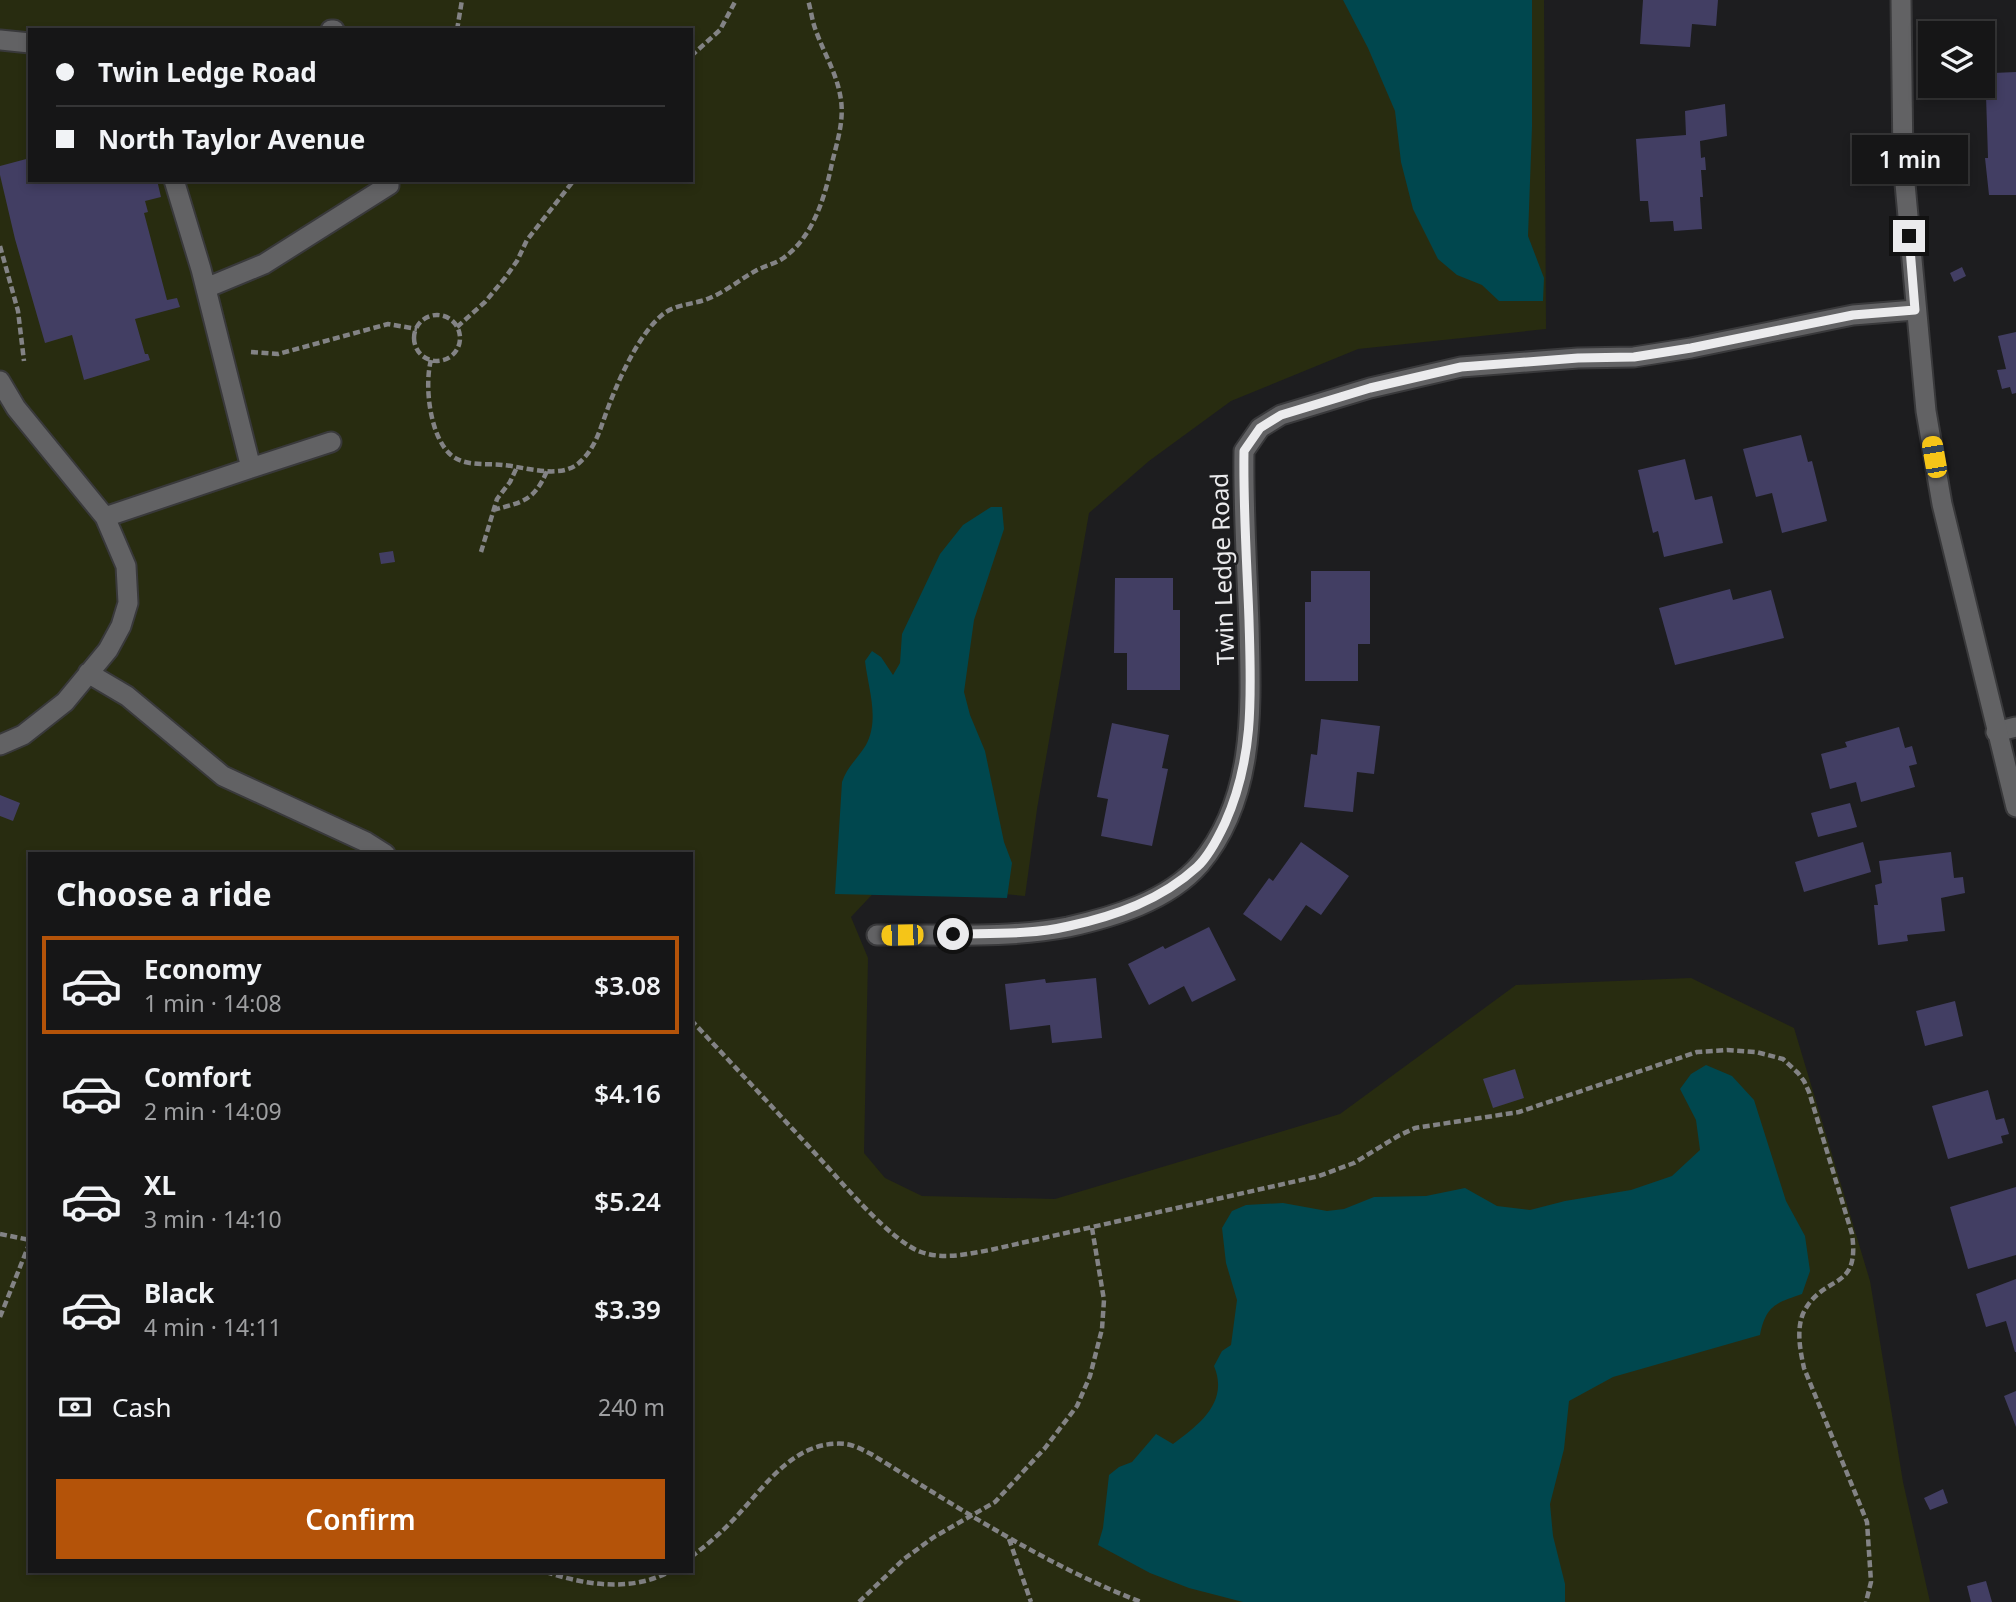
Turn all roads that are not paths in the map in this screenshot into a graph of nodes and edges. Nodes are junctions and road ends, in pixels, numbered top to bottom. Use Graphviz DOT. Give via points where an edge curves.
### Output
graph roads {
  1 [pos="1901,0"];
  2 [pos="0,40"];
  3 [pos="28,43"];
  4 [pos="175,182"];
  5 [pos="388,182"];
  6 [pos="206,288"];
  7 [pos="1915,310"];
  8 [pos="0,381"];
  9 [pos="331,442"];
  10 [pos="251,468"];
  11 [pos="105,517"];
  12 [pos="88,673"];
  13 [pos="2016,727"];
  14 [pos="1996,732"];
  15 [pos="0,745"];
  16 [pos="2016,807"];
  17 [pos="382,852"];
  18 [pos="877,935"];
  1 -- 7 [label="street" via="1903,162"];
  2 -- 3 [label="street"];
  4 -- 6 [label="street"];
  5 -- 6 [label="street" via="264,264"];
  6 -- 10 [label="street"];
  7 -- 14 [label="street" via="1942,504"];
  7 -- 18 [label="street, Twin Ledge Road" via="1853,315 1634,357 1461,367 1281,415 1260,428 1244,451 1251,714 1234,803 1199,865 1168,890 1139,905 1068,927 1028,933"];
  8 -- 11 [label="street" via="16,408"];
  9 -- 10 [label="street"];
  10 -- 11 [label="street"];
  11 -- 12 [label="street" via="126,566 128,603 108,650"];
  12 -- 15 [label="street" via="65,702 23,735"];
  12 -- 17 [label="street" via="127,696 223,776"];
  13 -- 14 [label="street"];
  14 -- 16 [label="street"];
}
